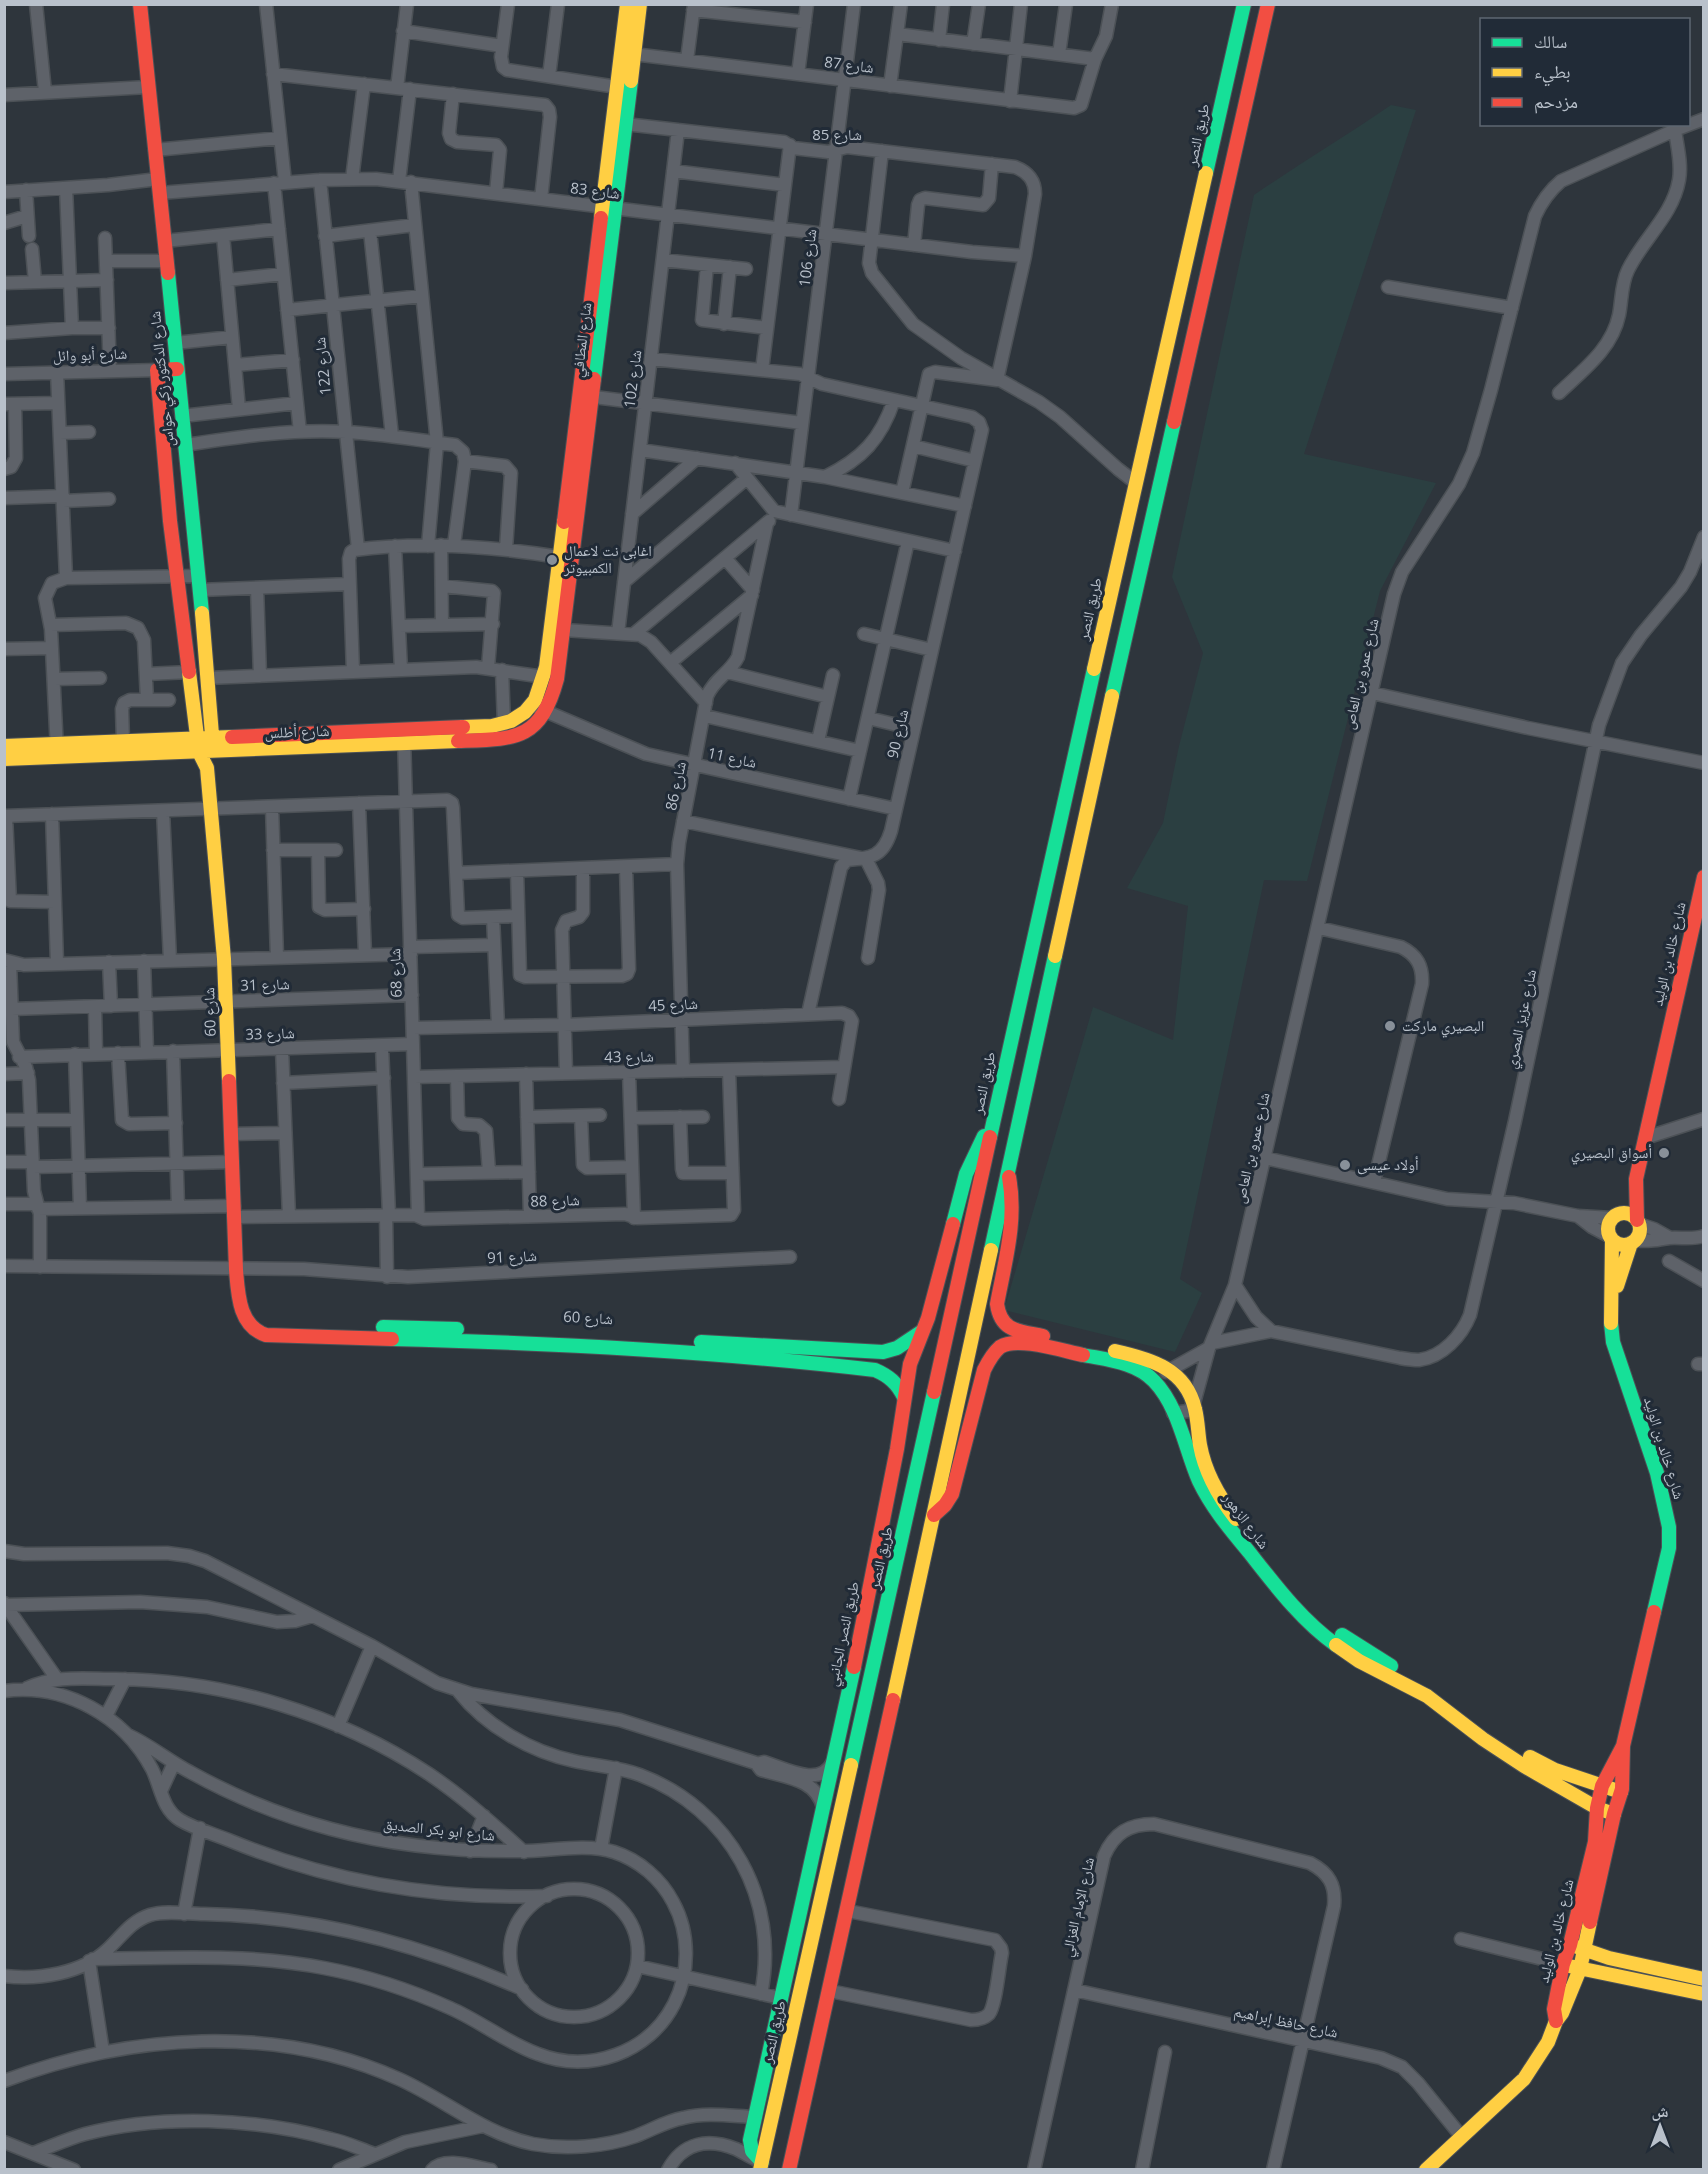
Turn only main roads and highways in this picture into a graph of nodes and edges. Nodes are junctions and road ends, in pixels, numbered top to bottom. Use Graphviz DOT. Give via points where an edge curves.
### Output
graph roads {
  1 [pos="140,4"];
  2 [pos="627,4"];
  3 [pos="640,4"];
  4 [pos="1244,4"];
  5 [pos="1268,4"];
  6 [pos="627,53"];
  7 [pos="1202,195"];
  8 [pos="1225,201"];
  9 [pos="609,208"];
  10 [pos="177,369"];
  11 [pos="157,370"];
  12 [pos="585,396"];
  13 [pos="550,678"];
  14 [pos="404,737"];
  15 [pos="205,745"];
  16 [pos="1076,745"];
  17 [pos="4,746"];
  18 [pos="57,750"];
  19 [pos="1101,752"];
  20 [pos="4,759"];
  21 [pos="1070,773"];
  22 [pos="1095,780"];
  23 [pos="1704,877"];
  24 [pos="993,1116"];
  25 [pos="1009,1174"];
  26 [pos="1636,1179"];
  27 [pos="1615,1216"];
  28 [pos="1638,1222"];
  29 [pos="1611,1238"];
  30 [pos="1633,1242"];
  31 [pos="1612,1301"];
  32 [pos="921,1332"];
  33 [pos="783,1353"];
  34 [pos="904,1397"];
  35 [pos="934,1515"];
  36 [pos="855,1663"];
  37 [pos="873,1667"];
  38 [pos="1623,1746"];
  39 [pos="1602,1786"];
  40 [pos="1621,1792"];
  41 [pos="1597,1808"];
  42 [pos="1614,1814"];
  43 [pos="1570,1945"];
  44 [pos="1585,1949"];
  45 [pos="1563,1964"];
  46 [pos="1580,1969"];
  47 [pos="1704,1979"];
  48 [pos="1704,1994"];
  49 [pos="1556,2021"];
  50 [pos="775,2167"];
  51 [pos="1426,2169"];
  1 -- 10 [label="main road, شارع الدكتور زكي حواس"];
  2 -- 6 [label="main road, شارع المطافي"];
  3 -- 6 [label="main road, شارع المطافي"];
  4 -- 7 [label="main road, طريق النصر"];
  5 -- 8 [label="main road"];
  6 -- 9 [label="main road, شارع المطافي" via="625,124"];
  6 -- 9 [label="main road, شارع المطافي" via="617,87"];
  7 -- 8 [label="main road"];
  7 -- 16 [label="main road, طريق النصر"];
  8 -- 19 [label="main road"];
  9 -- 12 [label="main road, شارع المطافي"];
  10 -- 11 [label="main road, شارع أبو وائل"];
  10 -- 15 [label="main road, شارع الدكتور زكي حواس" via="207,678"];
  11 -- 15 [label="main road, شارع الدكتور زكي حواس" via="177,576"];
  12 -- 13 [label="main road, شارع المطافي" via="559,557"];
  12 -- 13 [label="main road, شارع المطافي" via="564,630"];
  13 -- 14 [label="main road, شارع أطلس" via="525,715 504,725"];
  13 -- 14 [label="main road, شارع أطلس" via="547,712 533,726 511,737"];
  14 -- 15 [label="main road, شارع أطلس"];
  15 -- 18 [label="main road, شارع أطلس"];
  15 -- 18 [label="main road, شارع أطلس" via="123,741"];
  15 -- 33 [label="main road, شارع 60" via="224,959 236,1270 248,1324 258,1334 266,1335 535,1337"];
  16 -- 19 [label="main road" via="1087,755"];
  16 -- 21 [label="main road, طريق النصر"];
  17 -- 18 [label="main road, شارع أطلس"];
  18 -- 20 [label="main road, شارع أطلس"];
  19 -- 22 [label="main road"];
  21 -- 22 [label="main road" via="1083,770"];
  21 -- 24 [label="main road, طريق النصر"];
  22 -- 25 [label="main road"];
  23 -- 26 [label="main road, شارع خالد بن الوليد"];
  24 -- 32 [label="main road, طريق النصر الجانبي" via="966,1174"];
  24 -- 37 [label="main road, طريق النصر"];
  25 -- 35 [label="main road"];
  25 -- 39 [label="main road, شارع الزهور" via="1013,1218 997,1304 1002,1323 1013,1330 1144,1357 1171,1370 1184,1382 1194,1403 1204,1459 1217,1492 1308,1608 1329,1627 1427,1685 1511,1746 1545,1766"];
  26 -- 27 [label="main road, شارع خالد بن الوليد"];
  26 -- 28 [label="main road, شارع خالد بن الوليد"];
  27 -- 28 [label="main road" via="1628,1214"];
  27 -- 29 [label="main road" via="1608,1226"];
  28 -- 30 [label="main road" via="1638,1235"];
  29 -- 30 [label="main road" via="1623,1245"];
  29 -- 31 [label="main road, شارع خالد بن الوليد"];
  30 -- 31 [label="main road, شارع خالد بن الوليد"];
  31 -- 38 [label="main road, شارع خالد بن الوليد" via="1613,1342 1657,1473 1669,1527 1669,1548"];
  32 -- 33 [label="main road, شارع 60" via="883,1352"];
  32 -- 34 [label="main road, طريق النصر الجانبي"];
  33 -- 34 [label="main road, شارع 60" via="875,1370 888,1376"];
  34 -- 36 [label="main road, طريق النصر الجانبي"];
  35 -- 41 [label="main road, شارع الزهور" via="952,1494 984,1370 1000,1347 1024,1343 1137,1367 1155,1382 1173,1413 1213,1507 1307,1621 1359,1661 1427,1696 1507,1756"];
  35 -- 50 [label="main road" via="830,1991"];
  36 -- 37 [label="main road"];
  36 -- 50 [label="main road, طريق النصر الجانبي" via="750,2145 754,2155"];
  37 -- 50 [label="main road, طريق النصر"];
  38 -- 39 [label="main road, شارع خالد بن الوليد"];
  38 -- 40 [label="main road, شارع خالد بن الوليد"];
  39 -- 40 [label="main road, شارع الزهور"];
  39 -- 41 [label="main road, شارع خالد بن الوليد"];
  40 -- 42 [label="main road, شارع خالد بن الوليد"];
  41 -- 42 [label="main road, شارع الزهور"];
  41 -- 43 [label="main road, شارع خالد بن الوليد" via="1595,1842"];
  42 -- 44 [label="main road, شارع خالد بن الوليد"];
  43 -- 44 [label="main road"];
  43 -- 45 [label="main road, شارع خالد بن الوليد"];
  44 -- 46 [label="main road, شارع خالد بن الوليد"];
  44 -- 47 [label="main road"];
  45 -- 46 [label="main road"];
  45 -- 49 [label="main road, شارع خالد بن الوليد" via="1554,2009"];
  46 -- 48 [label="main road"];
  46 -- 49 [label="main road, شارع خالد بن الوليد" via="1563,2013"];
  49 -- 51 [label="main road, شارع خالد بن الوليد" via="1529,2073"];
}
